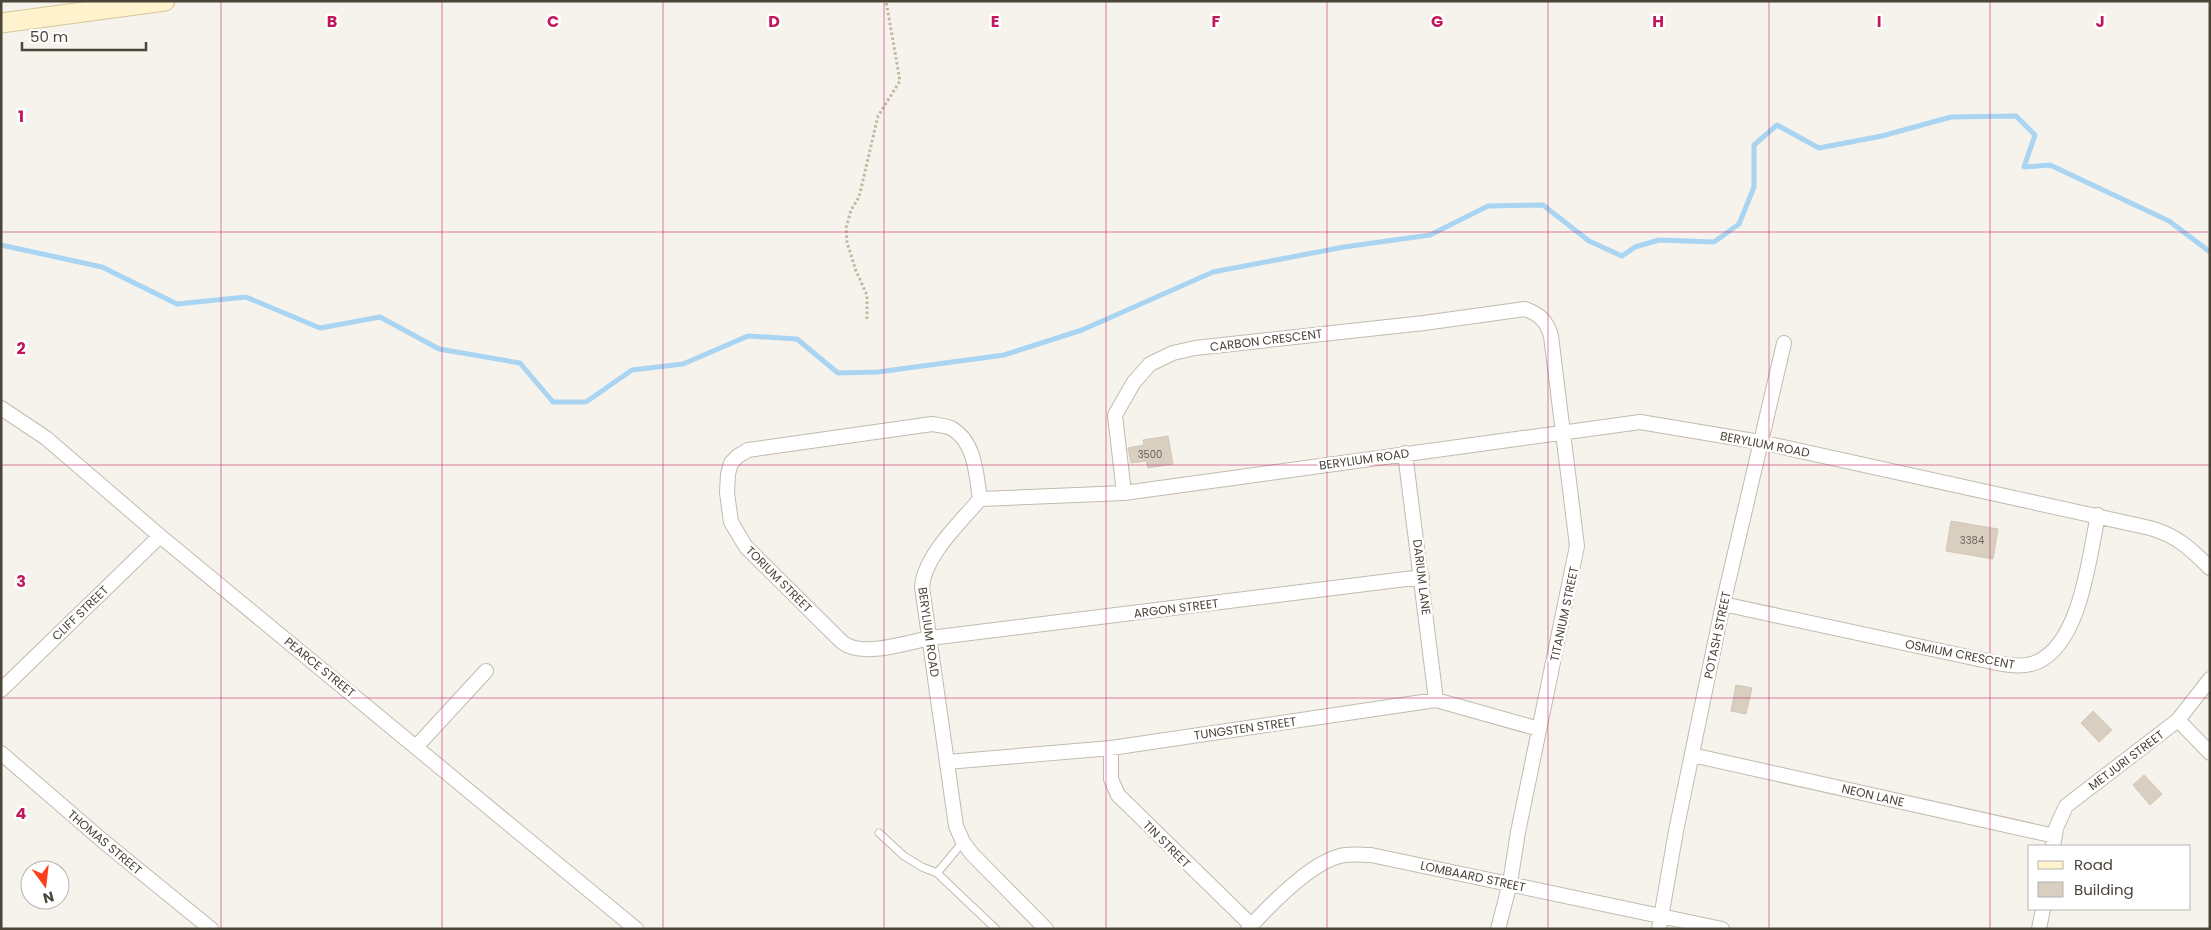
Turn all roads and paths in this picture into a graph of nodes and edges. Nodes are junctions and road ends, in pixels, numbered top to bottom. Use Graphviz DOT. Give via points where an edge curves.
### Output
graph roads {
  1 [pos="165,1"];
  2 [pos="886,1"];
  3 [pos="1,22"];
  4 [pos="1525,309"];
  5 [pos="866,319"];
  6 [pos="1784,343"];
  7 [pos="1,408"];
  8 [pos="1562,432"];
  9 [pos="1760,442"];
  10 [pos="1405,453"];
  11 [pos="1124,493"];
  12 [pos="980,500"];
  13 [pos="2098,515"];
  14 [pos="160,536"];
  15 [pos="2210,568"];
  16 [pos="1422,577"];
  17 [pos="1723,604"];
  18 [pos="930,638"];
  19 [pos="486,671"];
  20 [pos="2210,679"];
  21 [pos="1,690"];
  22 [pos="1436,700"];
  23 [pos="2178,720"];
  24 [pos="1538,729"];
  25 [pos="416,747"];
  26 [pos="1111,748"];
  27 [pos="1,753"];
  28 [pos="2210,753"];
  29 [pos="1692,755"];
  30 [pos="948,762"];
  31 [pos="880,833"];
  32 [pos="2054,841"];
  33 [pos="963,842"];
  34 [pos="937,873"];
  35 [pos="1510,883"];
  36 [pos="2043,910"];
  37 [pos="1661,923"];
  38 [pos="1250,927"];
  39 [pos="211,929"];
  40 [pos="636,929"];
  41 [pos="996,929"];
  42 [pos="1046,929"];
  43 [pos="1498,929"];
  44 [pos="1722,929"];
  45 [pos="2039,929"];
  1 -- 3 [label="street"];
  2 -- 5 [label="path" via="900,81 878,116 858,197 846,228 846,242 867,295"];
  4 -- 8 [label="street, TITANIUM STREET" via="1541,317 1549,329"];
  4 -- 11 [label="street, CARBON CRESCENT" via="1173,353 1150,364 1134,382 1114,415"];
  6 -- 9 [label="street, POTASH STREET"];
  7 -- 14 [label="street, PEARCE STREET" via="46,438"];
  8 -- 9 [label="street, BERYLIUM ROAD" via="1640,422"];
  8 -- 10 [label="street, BERYLIUM ROAD"];
  8 -- 24 [label="street, TITANIUM STREET" via="1577,546"];
  9 -- 13 [label="street, BERYLIUM ROAD"];
  9 -- 17 [label="street, POTASH STREET"];
  10 -- 11 [label="street, BERYLIUM ROAD"];
  10 -- 16 [label="street, DARIUM LANE"];
  11 -- 12 [label="street, BERYLIUM ROAD"];
  12 -- 18 [label="street, BERYLIUM ROAD" via="923,574"];
  12 -- 18 [label="street, TORIUM STREET" via="973,457 961,436 950,428 932,424 748,450 731,463 728,508 738,536 848,646 862,651"];
  13 -- 15 [label="street, BERYLIUM ROAD" via="2168,533 2184,543"];
  13 -- 17 [label="street, OSMIUM CRESCENT" via="2075,617 2061,641 2037,662 2017,666 1992,662"];
  14 -- 21 [label="street, CLIFF STREET"];
  14 -- 25 [label="street, PEARCE STREET"];
  16 -- 18 [label="street, ARGON STREET"];
  16 -- 22 [label="street, DARIUM LANE"];
  17 -- 29 [label="street, POTASH STREET"];
  18 -- 30 [label="street, BERYLIUM ROAD"];
  19 -- 25 [label="street"];
  20 -- 23 [label="street, METJURI STREET"];
  22 -- 24 [label="street, TUNGSTEN STREET"];
  22 -- 26 [label="street, TUNGSTEN STREET"];
  23 -- 28 [label="street"];
  23 -- 32 [label="street, METJURI STREET" via="2070,803 2058,820"];
  24 -- 35 [label="street, TITANIUM STREET"];
  25 -- 40 [label="street, PEARCE STREET"];
  26 -- 30 [label="street, TUNGSTEN STREET"];
  26 -- 38 [label="street, TIN STREET" via="1111,779 1118,795"];
  27 -- 39 [label="street, THOMAS STREET"];
  29 -- 32 [label="street, NEON LANE"];
  29 -- 37 [label="street, POTASH STREET"];
  30 -- 33 [label="street, BERYLIUM ROAD" via="956,826"];
  31 -- 34 [label="lane" via="904,856"];
  33 -- 34 [label="lane"];
  33 -- 42 [label="street, BERYLIUM ROAD"];
  34 -- 41 [label="lane"];
  35 -- 37 [label="street, LOMBAARD STREET"];
  35 -- 38 [label="street, LOMBAARD STREET" via="1371,855 1340,856 1300,878"];
  35 -- 43 [label="street, TITANIUM STREET"];
  36 -- 45 [label="street"];
  37 -- 44 [label="street, LOMBAARD STREET"];
}
